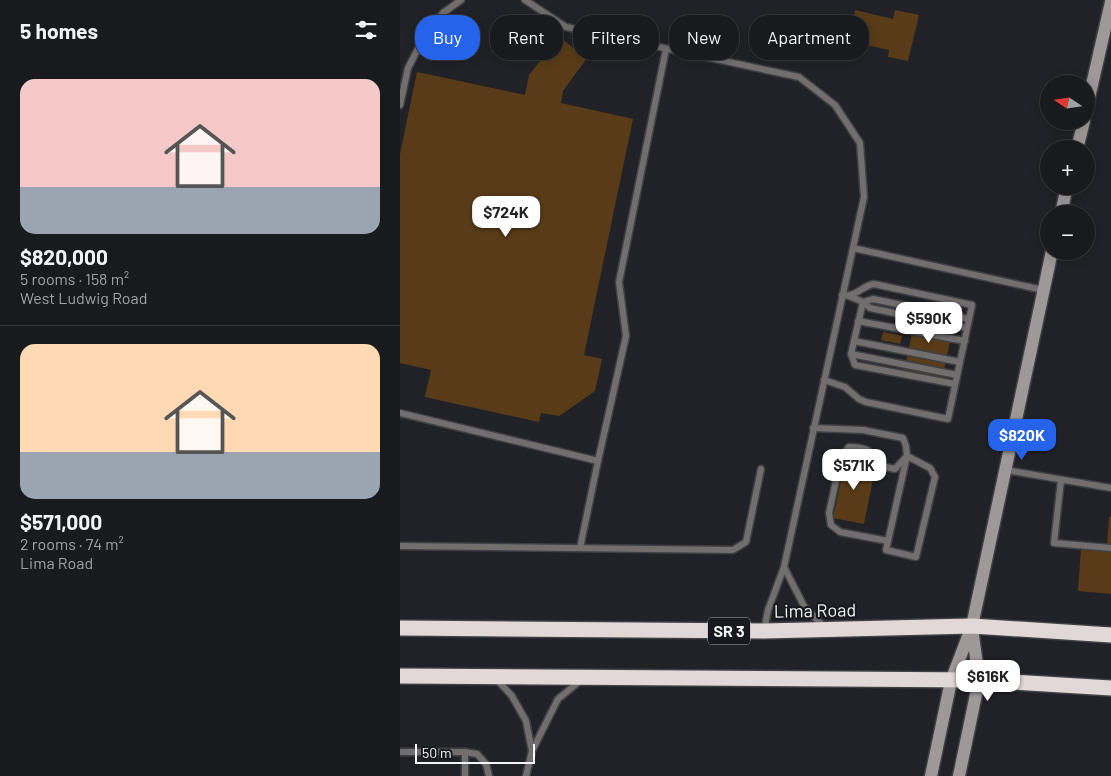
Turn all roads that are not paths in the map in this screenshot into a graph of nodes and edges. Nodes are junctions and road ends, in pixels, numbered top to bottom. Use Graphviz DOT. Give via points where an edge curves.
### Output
graph roads {
  1 [pos="461,0"];
  2 [pos="525,0"];
  3 [pos="1111,2"];
  4 [pos="666,49"];
  5 [pos="1094,75"];
  6 [pos="400,105"];
  7 [pos="853,248"];
  8 [pos="1050,260"];
  9 [pos="1043,290"];
  10 [pos="846,296"];
  11 [pos="862,302"];
  12 [pos="969,319"];
  13 [pos="858,321"];
  14 [pos="967,328"];
  15 [pos="854,341"];
  16 [pos="965,341"];
  17 [pos="851,354"];
  18 [pos="960,362"];
  19 [pos="957,375"];
  20 [pos="824,380"];
  21 [pos="955,384"];
  22 [pos="400,413"];
  23 [pos="813,428"];
  24 [pos="907,456"];
  25 [pos="598,461"];
  26 [pos="760,469"];
  27 [pos="1006,470"];
  28 [pos="1061,480"];
  29 [pos="1111,488"];
  30 [pos="888,541"];
  31 [pos="400,546"];
  32 [pos="580,548"];
  33 [pos="1111,548"];
  34 [pos="784,567"];
  35 [pos="972,626"];
  36 [pos="400,628"];
  37 [pos="826,629"];
  38 [pos="764,631"];
  39 [pos="1111,635"];
  40 [pos="400,676"];
  41 [pos="494,676"];
  42 [pos="586,677"];
  43 [pos="951,680"];
  44 [pos="979,680"];
  45 [pos="1111,688"];
  46 [pos="532,751"];
  47 [pos="400,752"];
  48 [pos="465,752"];
  49 [pos="465,776"];
  50 [pos="489,776"];
  51 [pos="526,776"];
  52 [pos="932,776"];
  53 [pos="959,776"];
  1 -- 6 [label="lane" via="443,13 421,43 408,68"];
  2 -- 4 [label="lane" via="566,27"];
  3 -- 5 [label="main road"];
  4 -- 7 [label="lane" via="799,77 834,105 860,143 864,197"];
  4 -- 25 [label="lane" via="619,282 626,336"];
  7 -- 9 [label="lane"];
  7 -- 10 [label="lane"];
  8 -- 9 [label="main road"];
  9 -- 27 [label="main road"];
  10 -- 11 [label="lane"];
  10 -- 12 [label="lane" via="874,284 972,305"];
  10 -- 20 [label="lane"];
  11 -- 12 [label="lane" via="873,298"];
  11 -- 13 [label="lane"];
  11 -- 14 [label="lane" via="870,308"];
  12 -- 14 [label="lane"];
  13 -- 15 [label="lane"];
  13 -- 16 [label="lane"];
  14 -- 16 [label="lane"];
  15 -- 17 [label="lane"];
  15 -- 18 [label="lane"];
  16 -- 18 [label="lane"];
  17 -- 19 [label="lane"];
  17 -- 21 [label="lane" via="855,365"];
  18 -- 19 [label="lane"];
  19 -- 21 [label="lane"];
  20 -- 21 [label="lane" via="845,387 866,402 948,419"];
  20 -- 23 [label="lane"];
  22 -- 25 [label="lane"];
  23 -- 24 [label="lane" via="863,430 903,438"];
  23 -- 34 [label="lane"];
  24 -- 30 [label="lane"];
  24 -- 30 [label="lane" via="930,468 935,477 916,557 886,550"];
  24 -- 30 [label="lane" via="895,469 881,466 870,451 862,447 849,447 841,458 829,513 831,525 840,532"];
  25 -- 32 [label="lane"];
  26 -- 32 [label="lane" via="746,542 733,550"];
  27 -- 28 [label="lane"];
  27 -- 35 [label="main road"];
  28 -- 29 [label="lane"];
  28 -- 33 [label="lane" via="1054,544"];
  31 -- 32 [label="lane"];
  34 -- 37 [label="lane" via="804,606"];
  34 -- 38 [label="lane"];
  35 -- 37 [label="highway, Lima Road / SR 3"];
  35 -- 39 [label="highway, Lima Road / SR 3"];
  35 -- 43 [label="main road"];
  35 -- 44 [label="main road"];
  36 -- 38 [label="highway, Lima Road / SR 3"];
  37 -- 38 [label="highway, Lima Road / SR 3"];
  40 -- 41 [label="highway"];
  41 -- 42 [label="highway"];
  41 -- 46 [label="lane" via="512,696 526,721"];
  42 -- 43 [label="highway"];
  42 -- 46 [label="lane" via="558,699"];
  43 -- 44 [label="highway"];
  43 -- 52 [label="main road"];
  44 -- 45 [label="highway"];
  44 -- 53 [label="main road"];
  46 -- 51 [label="lane"];
  47 -- 48 [label="lane"];
  48 -- 49 [label="lane"];
  48 -- 50 [label="lane" via="477,754 486,764"];
}
